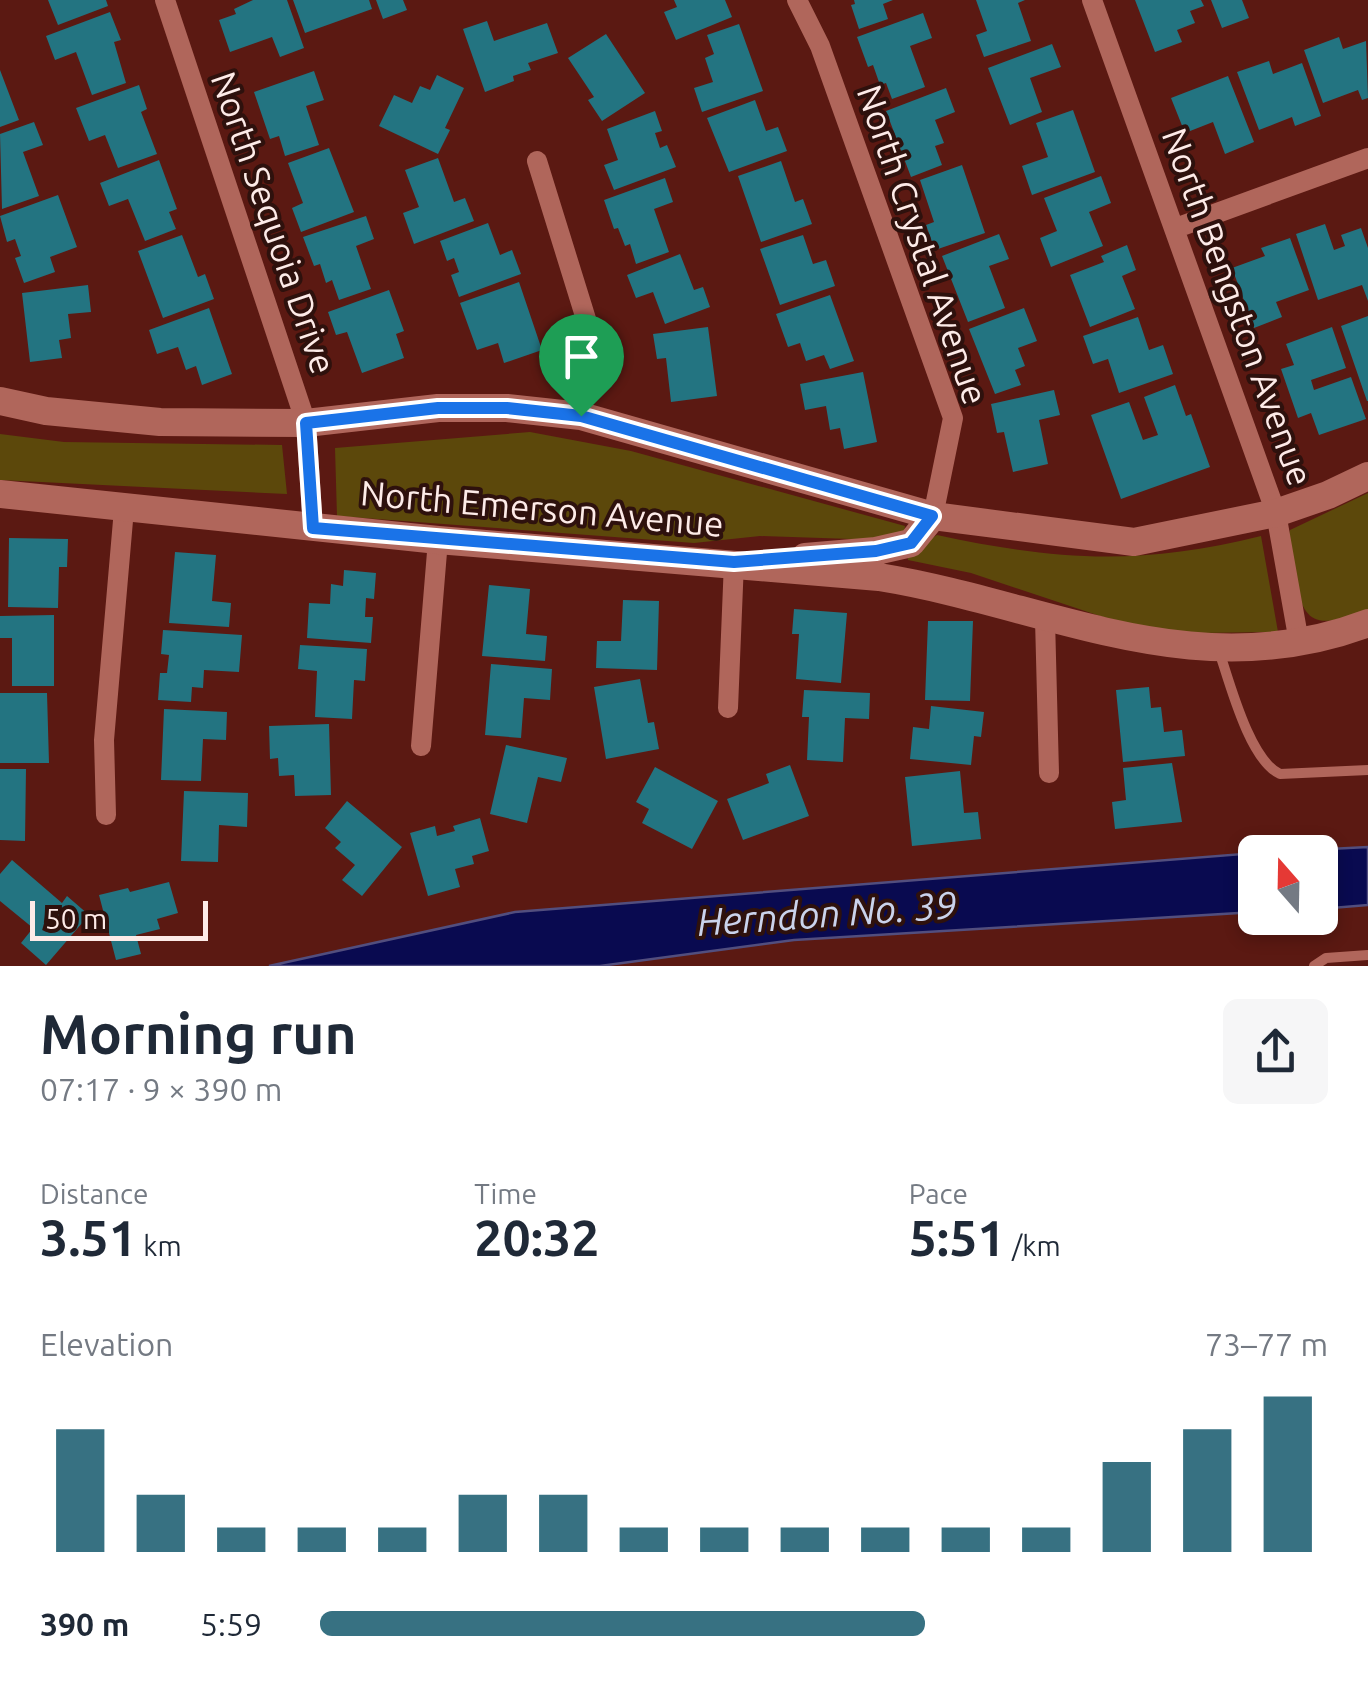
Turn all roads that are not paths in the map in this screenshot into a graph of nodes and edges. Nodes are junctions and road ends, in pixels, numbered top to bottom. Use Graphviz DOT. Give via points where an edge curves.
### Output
graph roads {
  1 [pos="164,0"];
  2 [pos="797,0"];
  3 [pos="1092,0"];
  4 [pos="1368,158"];
  5 [pos="537,161"];
  6 [pos="1176,228"];
  7 [pos="0,401"];
  8 [pos="581,416"];
  9 [pos="306,423"];
  10 [pos="1368,476"];
  11 [pos="0,494"];
  12 [pos="124,509"];
  13 [pos="1276,514"];
  14 [pos="932,516"];
  15 [pos="313,528"];
  16 [pos="438,540"];
  17 [pos="734,562"];
  18 [pos="1045,619"];
  19 [pos="1368,623"];
  20 [pos="1299,642"];
  21 [pos="1218,647"];
  22 [pos="728,708"];
  23 [pos="421,746"];
  24 [pos="1368,770"];
  25 [pos="1050,773"];
  26 [pos="106,815"];
  27 [pos="1368,955"];
  28 [pos="1314,966"];
  1 -- 9 [label="street, North Sequoia Drive"];
  2 -- 14 [label="street, North Crystal Avenue" via="820,46 952,418"];
  3 -- 6 [label="street, North Bengston Avenue"];
  4 -- 6 [label="street"];
  5 -- 8 [label="street" via="586,318"];
  6 -- 13 [label="street, North Bengston Avenue"];
  7 -- 9 [label="street, North Emerson Avenue" via="160,422"];
  8 -- 9 [label="street, North Emerson Avenue" via="438,408"];
  8 -- 14 [label="street, North Emerson Avenue"];
  9 -- 15 [label="street, North Sequoia Drive"];
  10 -- 13 [label="street, North Emerson Avenue"];
  11 -- 12 [label="street, North Emerson Avenue"];
  12 -- 15 [label="street, North Emerson Avenue"];
  12 -- 26 [label="street" via="104,740"];
  13 -- 14 [label="street, North Emerson Avenue" via="1134,542"];
  13 -- 20 [label="street, North Bengston Avenue"];
  14 -- 17 [label="street" via="911,543"];
  15 -- 16 [label="street, North Emerson Avenue"];
  16 -- 17 [label="street, North Emerson Avenue"];
  16 -- 23 [label="street"];
  17 -- 18 [label="street, North Emerson Avenue" via="930,585"];
  17 -- 22 [label="street"];
  18 -- 21 [label="street, North Emerson Avenue" via="1125,638"];
  18 -- 25 [label="street"];
  19 -- 20 [label="street, North Emerson Avenue"];
  20 -- 21 [label="street, North Emerson Avenue"];
  21 -- 24 [label="lane" via="1270,770"];
  27 -- 28 [label="lane" via="1326,958"];
}
